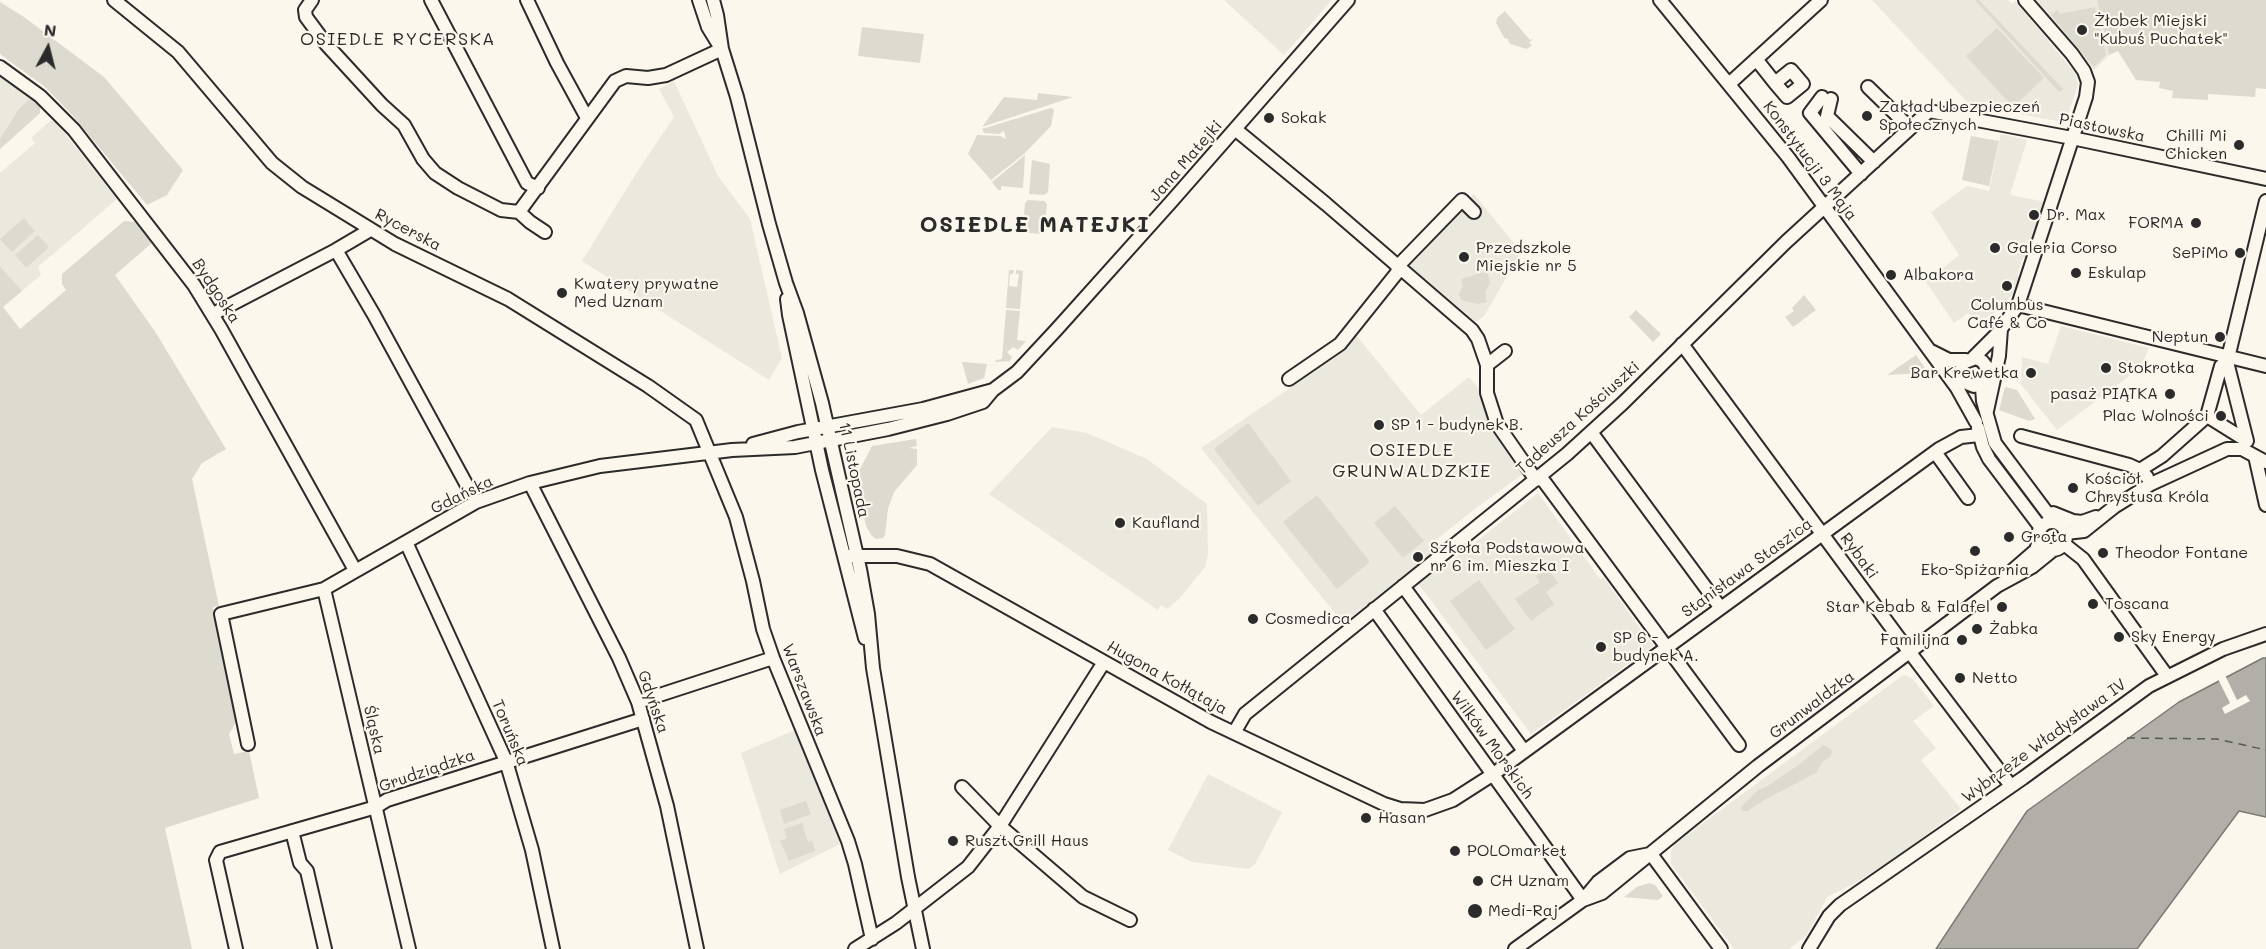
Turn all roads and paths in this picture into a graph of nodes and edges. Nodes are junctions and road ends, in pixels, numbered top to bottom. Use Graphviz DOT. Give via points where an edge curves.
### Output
graph roads {
  1 [pos="114,0"];
  2 [pos="431,0"];
  3 [pos="527,0"];
  4 [pos="699,0"];
  5 [pos="713,0"];
  6 [pos="1348,0"];
  7 [pos="1660,0"];
  8 [pos="1821,0"];
  9 [pos="2025,0"];
  10 [pos="309,5"];
  11 [pos="722,49"];
  12 [pos="1756,59"];
  13 [pos="0,67"];
  14 [pos="1775,83"];
  15 [pos="1729,84"];
  16 [pos="1868,87"];
  17 [pos="587,118"];
  18 [pos="1910,128"];
  19 [pos="1235,129"];
  20 [pos="2072,138"];
  21 [pos="1874,162"];
  22 [pos="1861,174"];
  23 [pos="2266,179"];
  24 [pos="538,188"];
  25 [pos="2266,201"];
  26 [pos="1824,206"];
  27 [pos="519,212"];
  28 [pos="1474,212"];
  29 [pos="370,230"];
  30 [pos="545,232"];
  31 [pos="336,250"];
  32 [pos="1398,268"];
  33 [pos="786,283"];
  34 [pos="2019,305"];
  35 [pos="213,314"];
  36 [pos="1999,331"];
  37 [pos="1682,344"];
  38 [pos="1928,348"];
  39 [pos="1506,351"];
  40 [pos="2224,358"];
  41 [pos="1970,359"];
  42 [pos="2266,366"];
  43 [pos="1943,369"];
  44 [pos="1487,373"];
  45 [pos="1986,375"];
  46 [pos="1289,379"];
  47 [pos="1964,381"];
  48 [pos="993,390"];
  49 [pos="822,403"];
  50 [pos="808,406"];
  51 [pos="1987,411"];
  52 [pos="2207,416"];
  53 [pos="850,422"];
  54 [pos="828,426"];
  55 [pos="813,429"];
  56 [pos="1978,429"];
  57 [pos="1591,432"];
  58 [pos="792,433"];
  59 [pos="2021,435"];
  60 [pos="853,436"];
  61 [pos="831,440"];
  62 [pos="816,442"];
  63 [pos="795,447"];
  64 [pos="732,450"];
  65 [pos="1935,452"];
  66 [pos="711,453"];
  67 [pos="2260,459"];
  68 [pos="837,466"];
  69 [pos="2143,468"];
  70 [pos="822,470"];
  71 [pos="1538,478"];
  72 [pos="530,483"];
  73 [pos="2151,484"];
  74 [pos="1968,498"];
  75 [pos="476,502"];
  76 [pos="2032,505"];
  77 [pos="2266,505"];
  78 [pos="2114,507"];
  79 [pos="2054,522"];
  80 [pos="2041,528"];
  81 [pos="1822,534"];
  82 [pos="2039,541"];
  83 [pos="405,542"];
  84 [pos="2061,542"];
  85 [pos="851,556"];
  86 [pos="2026,559"];
  87 [pos="355,570"];
  88 [pos="1403,586"];
  89 [pos="1997,586"];
  90 [pos="324,589"];
  91 [pos="1720,607"];
  92 [pos="1374,609"];
  93 [pos="2266,634"];
  94 [pos="1665,647"];
  95 [pos="1914,657"];
  96 [pos="773,658"];
  97 [pos="1104,662"];
  98 [pos="2167,676"];
  99 [pos="638,702"];
  100 [pos="643,719"];
  101 [pos="1234,733"];
  102 [pos="248,744"];
  103 [pos="1739,745"];
  104 [pos="1524,751"];
  105 [pos="506,761"];
  106 [pos="1492,775"];
  107 [pos="2011,786"];
  108 [pos="962,787"];
  109 [pos="1474,788"];
  110 [pos="1508,797"];
  111 [pos="376,807"];
  112 [pos="1000,826"];
  113 [pos="292,831"];
  114 [pos="1651,854"];
  115 [pos="1583,900"];
  116 [pos="914,909"];
  117 [pos="1130,920"];
  118 [pos="872,939"];
  119 [pos="1719,948"];
  120 [pos="236,949"];
  121 [pos="325,949"];
  122 [pos="409,949"];
  123 [pos="553,949"];
  124 [pos="697,949"];
  125 [pos="855,949"];
  126 [pos="923,949"];
  127 [pos="1515,949"];
  128 [pos="1809,949"];
  1 -- 29 [label="street, Rycerska" via="178,52 272,163"];
  2 -- 24 [label="street" via="527,183"];
  3 -- 17 [label="street"];
  4 -- 11 [label="street, 11 Listopada" via="708,27"];
  5 -- 11 [label="street, 11 Listopada"];
  6 -- 19 [label="street, Jana Matejki"];
  7 -- 15 [label="street, Konstytucji 3 Maja"];
  8 -- 12 [label="street"];
  9 -- 20 [label="street" via="2072,54 2088,82"];
  10 -- 27 [label="street" via="306,17 326,44 404,126 435,173 501,210"];
  11 -- 17 [label="street" via="666,75 626,76 615,81"];
  11 -- 33 [label="street, 11 Listopada"];
  12 -- 14 [label="street"];
  12 -- 15 [label="street"];
  13 -- 35 [label="street, Bydgoska" via="40,96 74,130"];
  15 -- 26 [label="street, Konstytucji 3 Maja"];
  16 -- 18 [label="street"];
  17 -- 24 [label="street"];
  18 -- 20 [label="street, Piastowska" via="1924,114 1935,111"];
  18 -- 21 [label="street, Piastowska"];
  19 -- 32 [label="street"];
  19 -- 48 [label="street, Jana Matejki" via="1017,372"];
  20 -- 23 [label="street, Piastowska"];
  20 -- 34 [label="street"];
  21 -- 22 [label="street, Piastowska"];
  21 -- 22 [label="street" via="1827,116 1827,98 1810,113"];
  22 -- 26 [label="street, Piastowska"];
  24 -- 27 [label="street"];
  25 -- 40 [label="street"];
  26 -- 37 [label="street, Tadeusza Kościuszki"];
  26 -- 38 [label="street, Konstytucji 3 Maja"];
  27 -- 30 [label="street"];
  28 -- 32 [label="street" via="1462,200"];
  29 -- 31 [label="street"];
  29 -- 66 [label="street, Rycerska" via="508,299 648,386 696,420"];
  31 -- 35 [label="street"];
  31 -- 75 [label="street"];
  32 -- 44 [label="street" via="1472,330"];
  32 -- 46 [label="street" via="1340,344"];
  33 -- 49 [label="street, 11 Listopada"];
  33 -- 50 [label="street, 11 Listopada"];
  34 -- 36 [label="street"];
  34 -- 40 [label="street"];
  35 -- 87 [label="street, Bydgoska"];
  36 -- 41 [label="street"];
  36 -- 45 [label="street"];
  36 -- 51 [label="street" via="2000,356"];
  37 -- 57 [label="street, Tadeusza Kościuszki"];
  37 -- 81 [label="street, Rybaki"];
  38 -- 41 [label="street, Konstytucji 3 Maja" via="1949,360"];
  38 -- 43 [label="street, Konstytucji 3 Maja"];
  39 -- 44 [label="street"];
  40 -- 42 [label="street"];
  40 -- 52 [label="street"];
  40 -- 52 [label="street" via="2247,441"];
  41 -- 45 [label="street" via="1982,361"];
  41 -- 47 [label="street" via="1960,369"];
  43 -- 47 [label="street, Konstytucji 3 Maja"];
  43 -- 56 [label="street" via="1969,406"];
  44 -- 71 [label="street" via="1487,393 1497,424"];
  45 -- 47 [label="street" via="1978,385"];
  45 -- 51 [label="street" via="1983,401"];
  47 -- 56 [label="street" via="1971,391"];
  48 -- 53 [label="street, Jana Matejki" via="923,409"];
  48 -- 60 [label="street, Jana Matejki" via="983,402 967,408"];
  49 -- 53 [label="street" via="829,412"];
  49 -- 54 [label="street, 11 Listopada"];
  50 -- 55 [label="street, 11 Listopada"];
  50 -- 58 [label="street" via="805,419"];
  51 -- 76 [label="street" via="1995,443"];
  52 -- 69 [label="street"];
  53 -- 54 [label="street, Jana Matejki"];
  54 -- 55 [label="street, Jana Matejki"];
  54 -- 61 [label="street, 11 Listopada"];
  55 -- 58 [label="street, Gdańska"];
  55 -- 62 [label="street, 11 Listopada"];
  56 -- 65 [label="street, Stanisława Staszica"];
  56 -- 76 [label="street" via="1989,459"];
  57 -- 71 [label="street, Tadeusza Kościuszki"];
  57 -- 91 [label="street"];
  58 -- 64 [label="street, Gdańska"];
  59 -- 73 [label="street" via="2129,465 2145,474"];
  60 -- 61 [label="street, Jana Matejki"];
  60 -- 68 [label="street" via="843,445"];
  61 -- 62 [label="street, Gdańska"];
  61 -- 68 [label="street, 11 Listopada"];
  62 -- 63 [label="street, Gdańska"];
  62 -- 70 [label="street, 11 Listopada"];
  63 -- 64 [label="street, Gdańska"];
  63 -- 70 [label="street" via="812,456"];
  64 -- 66 [label="street, Gdańska"];
  65 -- 74 [label="street"];
  65 -- 81 [label="street, Stanisława Staszica"];
  66 -- 72 [label="street, Gdańska" via="600,466"];
  66 -- 96 [label="street, Warszawska" via="736,517"];
  67 -- 73 [label="street" via="2242,449 2227,449"];
  67 -- 77 [label="street"];
  68 -- 85 [label="street, 11 Listopada"];
  70 -- 85 [label="street, 11 Listopada"];
  71 -- 88 [label="street, Tadeusza Kościuszki"];
  71 -- 94 [label="street"];
  72 -- 75 [label="street, Gdańska"];
  72 -- 99 [label="street, Gdyńska"];
  73 -- 78 [label="street"];
  75 -- 83 [label="street, Gdańska"];
  76 -- 78 [label="street" via="2073,521 2089,520"];
  76 -- 79 [label="street"];
  76 -- 80 [label="street"];
  76 -- 86 [label="street"];
  78 -- 84 [label="street" via="2084,531"];
  79 -- 80 [label="street"];
  79 -- 84 [label="street" via="2062,527"];
  80 -- 82 [label="street"];
  81 -- 91 [label="street, Stanisława Staszica"];
  81 -- 95 [label="street, Rybaki"];
  82 -- 84 [label="street" via="2045,548"];
  82 -- 86 [label="street, Grunwaldzka"];
  83 -- 87 [label="street, Gdańska"];
  83 -- 105 [label="street, Toruńska"];
  84 -- 89 [label="street, Grunwaldzka" via="2032,567"];
  84 -- 98 [label="street" via="2083,559"];
  85 -- 97 [label="street, Hugona Kołłątaja" via="897,556 930,564"];
  85 -- 116 [label="street, 11 Listopada" via="867,607 873,668"];
  86 -- 89 [label="street, Grunwaldzka"];
  87 -- 90 [label="street, Gdańska"];
  88 -- 92 [label="street, Tadeusza Kościuszki"];
  88 -- 104 [label="street, Wilków Morskich"];
  89 -- 95 [label="street, Grunwaldzka"];
  90 -- 102 [label="street, Gdańska" via="221,614"];
  90 -- 111 [label="street, Śląska"];
  91 -- 94 [label="street, Stanisława Staszica"];
  92 -- 101 [label="street, Tadeusza Kościuszki" via="1245,714"];
  92 -- 106 [label="street, Wilków Morskich"];
  93 -- 98 [label="street, Wybrzeże Władysława IV" via="2238,642"];
  94 -- 103 [label="street"];
  94 -- 104 [label="street, Stanisława Staszica"];
  95 -- 107 [label="street, Rybaki"];
  95 -- 114 [label="street, Grunwaldzka" via="1758,766"];
  96 -- 99 [label="street"];
  96 -- 118 [label="street, Warszawska" via="848,841"];
  97 -- 101 [label="street, Hugona Kołłątaja"];
  97 -- 112 [label="street"];
  98 -- 107 [label="street, Wybrzeże Władysława IV"];
  99 -- 100 [label="street, Gdyńska"];
  100 -- 105 [label="street, Grudziądzka"];
  100 -- 124 [label="street, Gdyńska" via="668,806"];
  101 -- 109 [label="street, Hugona Kołłątaja" via="1400,809 1433,809"];
  104 -- 106 [label="street, Stanisława Staszica"];
  105 -- 111 [label="street, Grudziądzka"];
  105 -- 123 [label="street, Toruńska" via="532,850"];
  106 -- 109 [label="street, Hugona Kołłątaja"];
  106 -- 110 [label="street, Wilków Morskich"];
  107 -- 128 [label="street, Wybrzeże Władysława IV" via="1852,897 1829,916"];
  108 -- 112 [label="street"];
  109 -- 110 [label="street" via="1490,788"];
  110 -- 115 [label="street, Wilków Morskich"];
  111 -- 113 [label="street, Grudziądzka"];
  111 -- 122 [label="street, Śląska"];
  112 -- 116 [label="street" via="968,867"];
  112 -- 117 [label="street" via="1083,897"];
  113 -- 120 [label="street, Grudziądzka" via="220,852 216,860"];
  113 -- 121 [label="street"];
  114 -- 115 [label="street, Grunwaldzka" via="1630,858 1598,882"];
  114 -- 119 [label="street"];
  115 -- 127 [label="street, Grunwaldzka"];
  116 -- 118 [label="street"];
  116 -- 126 [label="street, 11 Listopada"];
  118 -- 125 [label="street"];
}
